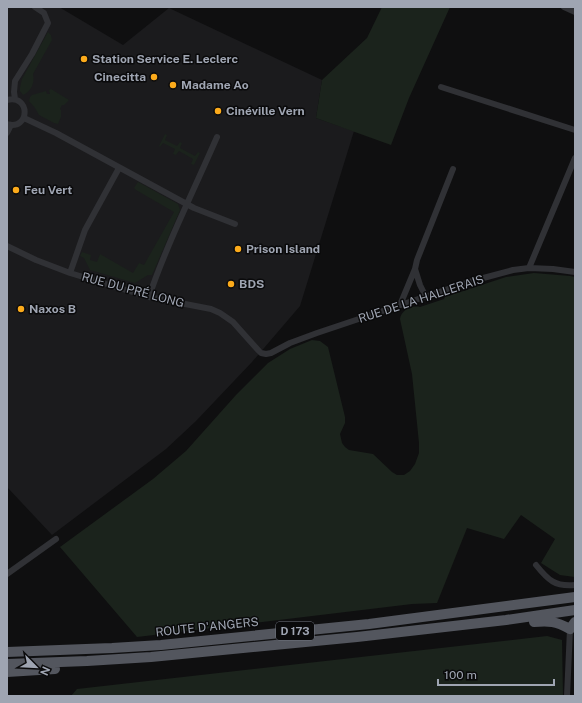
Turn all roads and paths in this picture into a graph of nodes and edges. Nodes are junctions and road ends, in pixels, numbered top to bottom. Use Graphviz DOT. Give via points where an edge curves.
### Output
graph roads {
  1 [pos="35,7"];
  2 [pos="564,7"];
  3 [pos="575,12"];
  4 [pos="441,87"];
  5 [pos="15,99"];
  6 [pos="7,100"];
  7 [pos="24,118"];
  8 [pos="9,124"];
  9 [pos="575,130"];
  10 [pos="7,133"];
  11 [pos="218,137"];
  12 [pos="575,158"];
  13 [pos="119,168"];
  14 [pos="453,169"];
  15 [pos="187,204"];
  16 [pos="235,224"];
  17 [pos="7,246"];
  18 [pos="528,268"];
  19 [pos="415,269"];
  20 [pos="575,272"];
  21 [pos="70,273"];
  22 [pos="149,297"];
  23 [pos="426,297"];
  24 [pos="400,305"];
  25 [pos="271,353"];
  26 [pos="56,539"];
  27 [pos="536,565"];
  28 [pos="7,574"];
  29 [pos="575,585"];
  30 [pos="575,597"];
  31 [pos="575,610"];
  32 [pos="506,620"];
  33 [pos="572,625"];
  34 [pos="9,651"];
  35 [pos="87,661"];
  36 [pos="7,664"];
  37 [pos="7,672"];
  38 [pos="567,696"];
  1 -- 5 [label="street" via="44,12 48,23 15,82"];
  2 -- 3 [label="street"];
  4 -- 9 [label="street"];
  5 -- 6 [label="street"];
  5 -- 7 [label="street" via="25,109"];
  7 -- 8 [label="street" via="18,124"];
  7 -- 13 [label="street"];
  8 -- 10 [label="street"];
  11 -- 15 [label="street"];
  12 -- 18 [label="street"];
  13 -- 15 [label="street"];
  13 -- 21 [label="street" via="85,230"];
  14 -- 19 [label="street"];
  15 -- 16 [label="street"];
  15 -- 22 [label="street"];
  17 -- 21 [label="street, RUE DU PRÉ LONG"];
  18 -- 20 [label="street, RUE DE LA HALLERAIS"];
  18 -- 23 [label="street, RUE DE LA HALLERAIS" via="513,270"];
  19 -- 23 [label="street"];
  19 -- 24 [label="street"];
  21 -- 22 [label="street, RUE DU PRÉ LONG"];
  22 -- 25 [label="street, RUE DU PRÉ LONG" via="220,313 261,353"];
  23 -- 24 [label="street, RUE DE LA HALLERAIS"];
  24 -- 25 [label="street, RUE DE LA HALLERAIS" via="290,343"];
  26 -- 28 [label="street"];
  27 -- 29 [label="street" via="555,583"];
  30 -- 34 [label="highway, ROUTE D'ANGERS / D 173" via="369,624 161,645"];
  31 -- 32 [label="highway, ROUTE D'ANGERS / D 173"];
  32 -- 33 [label="highway" via="548,621"];
  32 -- 35 [label="highway, ROUTE D'ANGERS / D 173" via="295,643"];
  33 -- 38 [label="street"];
  35 -- 36 [label="highway, ROUTE D'ANGERS / D 173"];
  35 -- 37 [label="highway" via="74,668"];
}
